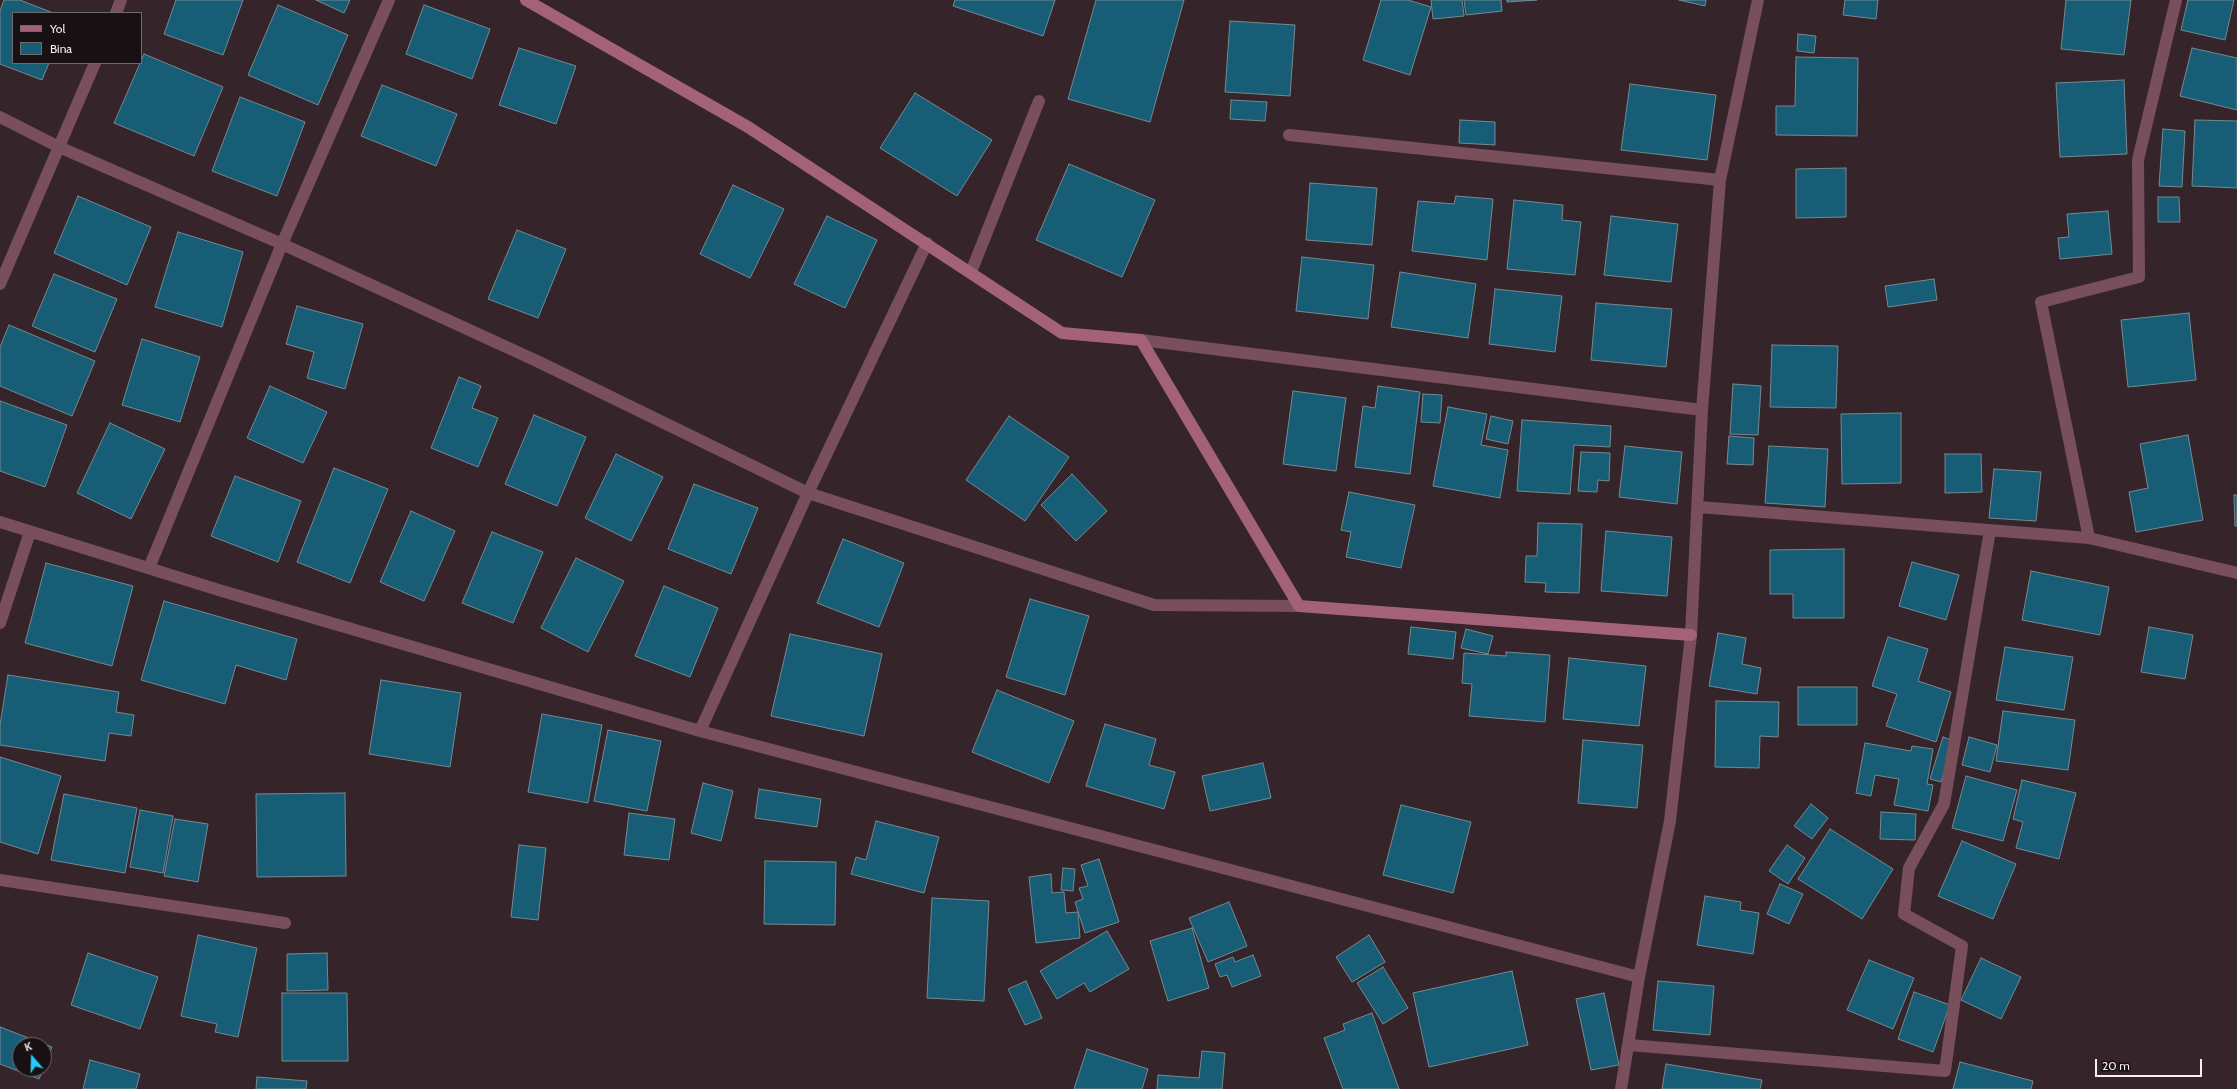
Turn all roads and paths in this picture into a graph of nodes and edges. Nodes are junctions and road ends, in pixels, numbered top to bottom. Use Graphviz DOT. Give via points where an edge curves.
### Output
graph roads {
  1 [pos="121,0"];
  2 [pos="389,0"];
  3 [pos="526,0"];
  4 [pos="1758,0"];
  5 [pos="2176,0"];
  6 [pos="116,12"];
  7 [pos="95,64"];
  8 [pos="1039,101"];
  9 [pos="0,117"];
  10 [pos="1289,135"];
  11 [pos="59,147"];
  12 [pos="1720,180"];
  13 [pos="927,243"];
  14 [pos="282,244"];
  15 [pos="971,272"];
  16 [pos="0,284"];
  17 [pos="1141,340"];
  18 [pos="1702,410"];
  19 [pos="808,493"];
  20 [pos="1699,507"];
  21 [pos="0,522"];
  22 [pos="1990,530"];
  23 [pos="30,532"];
  24 [pos="2089,538"];
  25 [pos="148,568"];
  26 [pos="2237,573"];
  27 [pos="1299,606"];
  28 [pos="0,623"];
  29 [pos="1691,635"];
  30 [pos="700,731"];
  31 [pos="0,880"];
  32 [pos="285,923"];
  33 [pos="1639,977"];
  34 [pos="1629,1045"];
  35 [pos="1621,1089"];
  1 -- 6 [label="street"];
  2 -- 14 [label="street"];
  3 -- 13 [label="street" via="748,127"];
  4 -- 12 [label="street"];
  5 -- 24 [label="street" via="2138,160 2139,277 2041,302"];
  7 -- 11 [label="street"];
  8 -- 15 [label="street"];
  9 -- 11 [label="street"];
  10 -- 12 [label="street"];
  11 -- 14 [label="street"];
  11 -- 16 [label="street"];
  12 -- 18 [label="street"];
  13 -- 15 [label="street"];
  13 -- 19 [label="street"];
  14 -- 19 [label="street" via="539,362"];
  14 -- 25 [label="street"];
  15 -- 17 [label="street" via="1062,333"];
  17 -- 18 [label="street"];
  17 -- 27 [label="street"];
  18 -- 20 [label="street"];
  19 -- 27 [label="street" via="1154,605"];
  19 -- 30 [label="street"];
  20 -- 22 [label="street"];
  20 -- 29 [label="street"];
  21 -- 23 [label="street"];
  22 -- 24 [label="street"];
  22 -- 34 [label="street" via="1944,804 1909,868 1904,914 1962,946 1945,1071"];
  23 -- 25 [label="street"];
  23 -- 28 [label="street"];
  24 -- 26 [label="street"];
  25 -- 30 [label="street"];
  27 -- 29 [label="street"];
  29 -- 33 [label="street" via="1670,820"];
  30 -- 33 [label="street"];
  31 -- 32 [label="street"];
  33 -- 34 [label="street"];
  34 -- 35 [label="street"];
}
